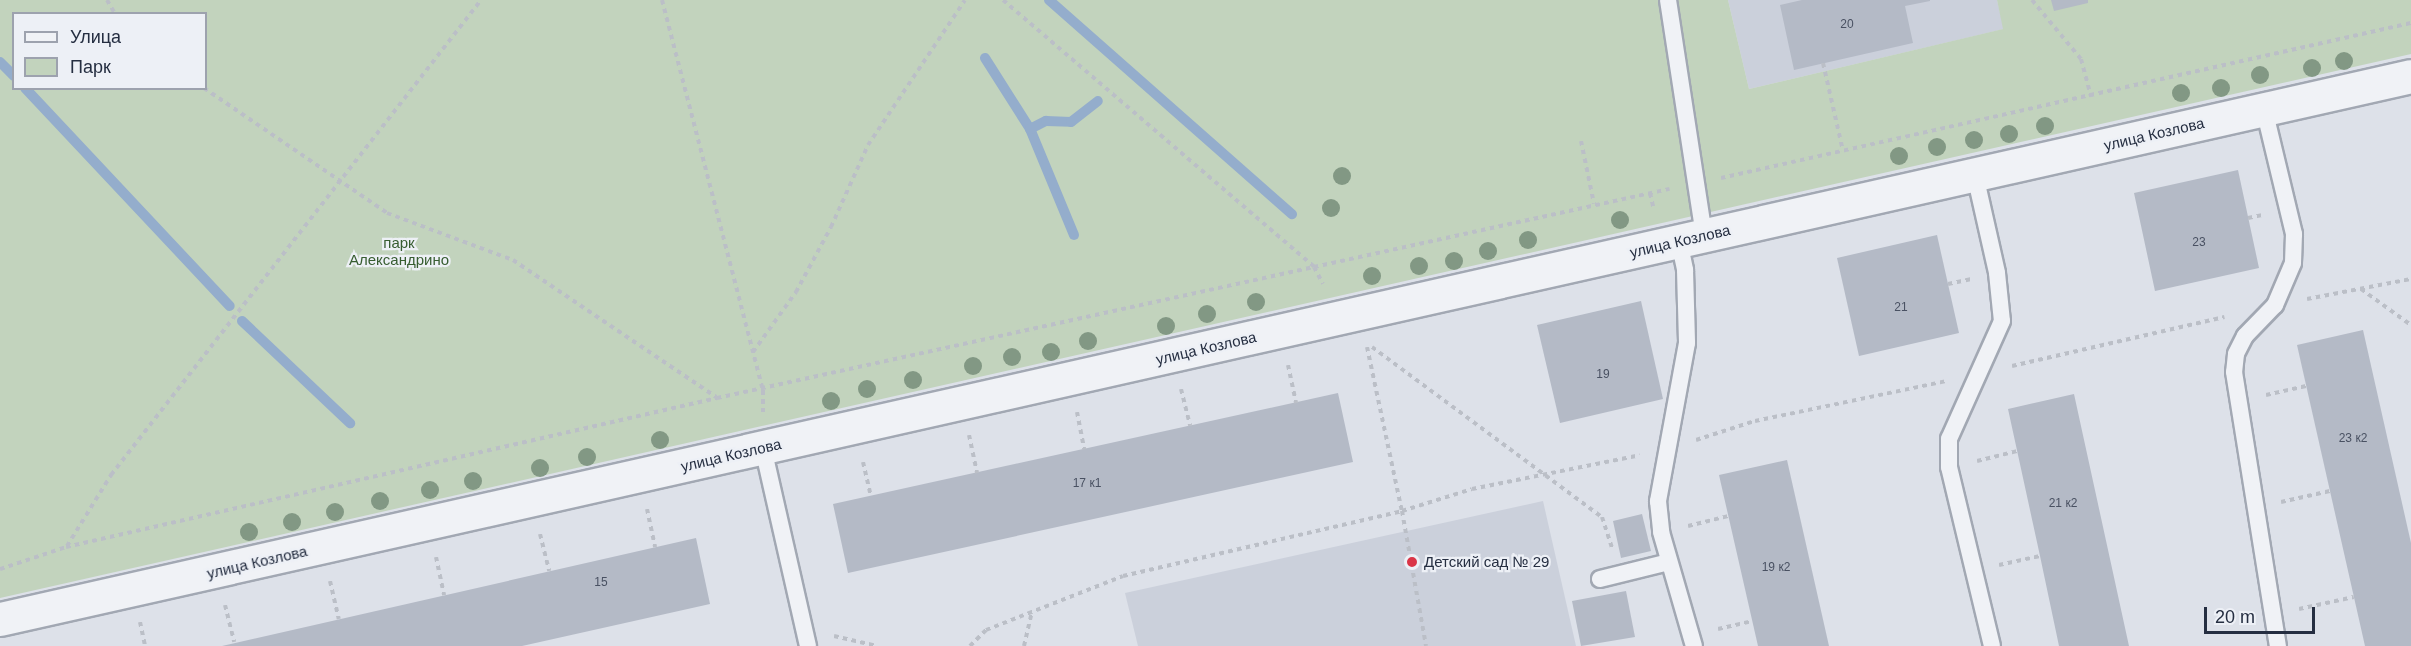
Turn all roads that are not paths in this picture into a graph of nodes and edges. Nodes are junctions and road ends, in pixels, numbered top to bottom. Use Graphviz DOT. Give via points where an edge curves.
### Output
graph roads {
  1 [pos="1668,0"];
  2 [pos="2411,76"];
  3 [pos="2264,109"];
  4 [pos="1975,175"];
  5 [pos="1692,239"];
  6 [pos="763,435"];
  7 [pos="1669,562"];
  8 [pos="1600,579"];
  9 [pos="0,620"];
  10 [pos="806,638"];
  11 [pos="1692,641"];
  12 [pos="1992,646"];
  13 [pos="2278,646"];
  1 -- 5 [label="lane" via="1696,183"];
  2 -- 3 [label="street, улица Козлова"];
  3 -- 4 [label="street, улица Козлова"];
  3 -- 13 [label="lane" via="2294,234 2293,263 2275,305 2245,336 2236,354 2234,372"];
  4 -- 5 [label="street, улица Козлова"];
  4 -- 12 [label="lane" via="1997,273 2002,321 1949,440 1950,467"];
  5 -- 6 [label="street, улица Козлова"];
  5 -- 7 [label="lane" via="1685,270 1688,343 1664,450 1658,501"];
  6 -- 9 [label="street, улица Козлова"];
  6 -- 10 [label="lane"];
  7 -- 8 [label="lane"];
  7 -- 11 [label="lane"];
}
